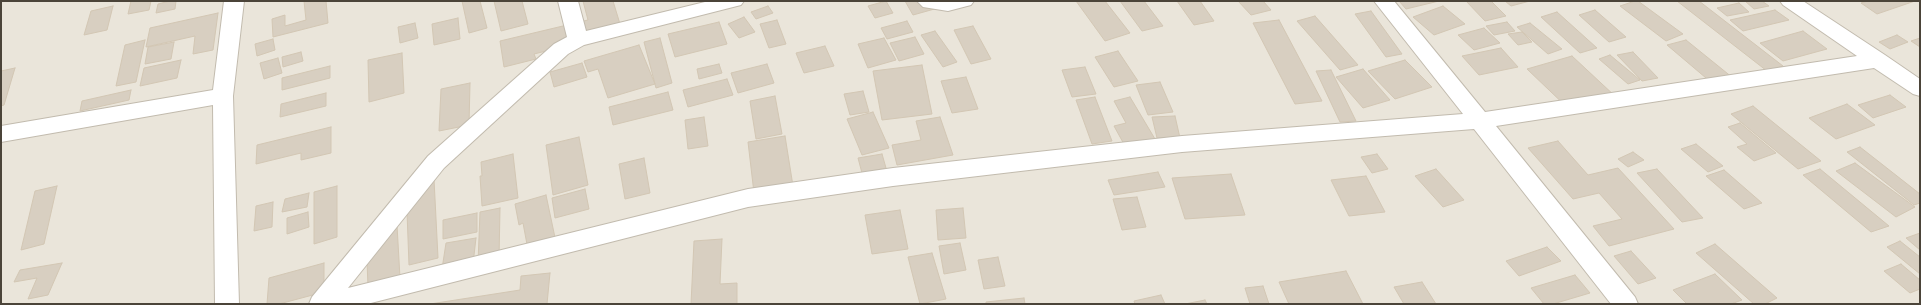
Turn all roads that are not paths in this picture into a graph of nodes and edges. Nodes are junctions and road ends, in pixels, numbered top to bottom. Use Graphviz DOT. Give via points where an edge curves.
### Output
graph roads {
  1 [pos="234,1"];
  2 [pos="568,1"];
  3 [pos="734,1"];
  4 [pos="928,1"];
  5 [pos="964,1"];
  6 [pos="1384,1"];
  7 [pos="1790,1"];
  8 [pos="578,40"];
  9 [pos="1878,60"];
  10 [pos="1920,89"];
  11 [pos="223,96"];
  12 [pos="1479,120"];
  13 [pos="1,134"];
  14 [pos="227,304"];
  15 [pos="321,304"];
  16 [pos="326,304"];
  17 [pos="1626,304"];
  1 -- 11 [label="street"];
  2 -- 8 [label="street"];
  3 -- 8 [label="street"];
  4 -- 5 [label="street" via="948,5"];
  6 -- 12 [label="street"];
  7 -- 9 [label="street"];
  8 -- 15 [label="street" via="548,60 436,162"];
  9 -- 10 [label="street"];
  9 -- 12 [label="street"];
  11 -- 13 [label="street"];
  11 -- 14 [label="street"];
  12 -- 16 [label="street" via="1182,144 893,177 748,198"];
  12 -- 17 [label="street"];
}
